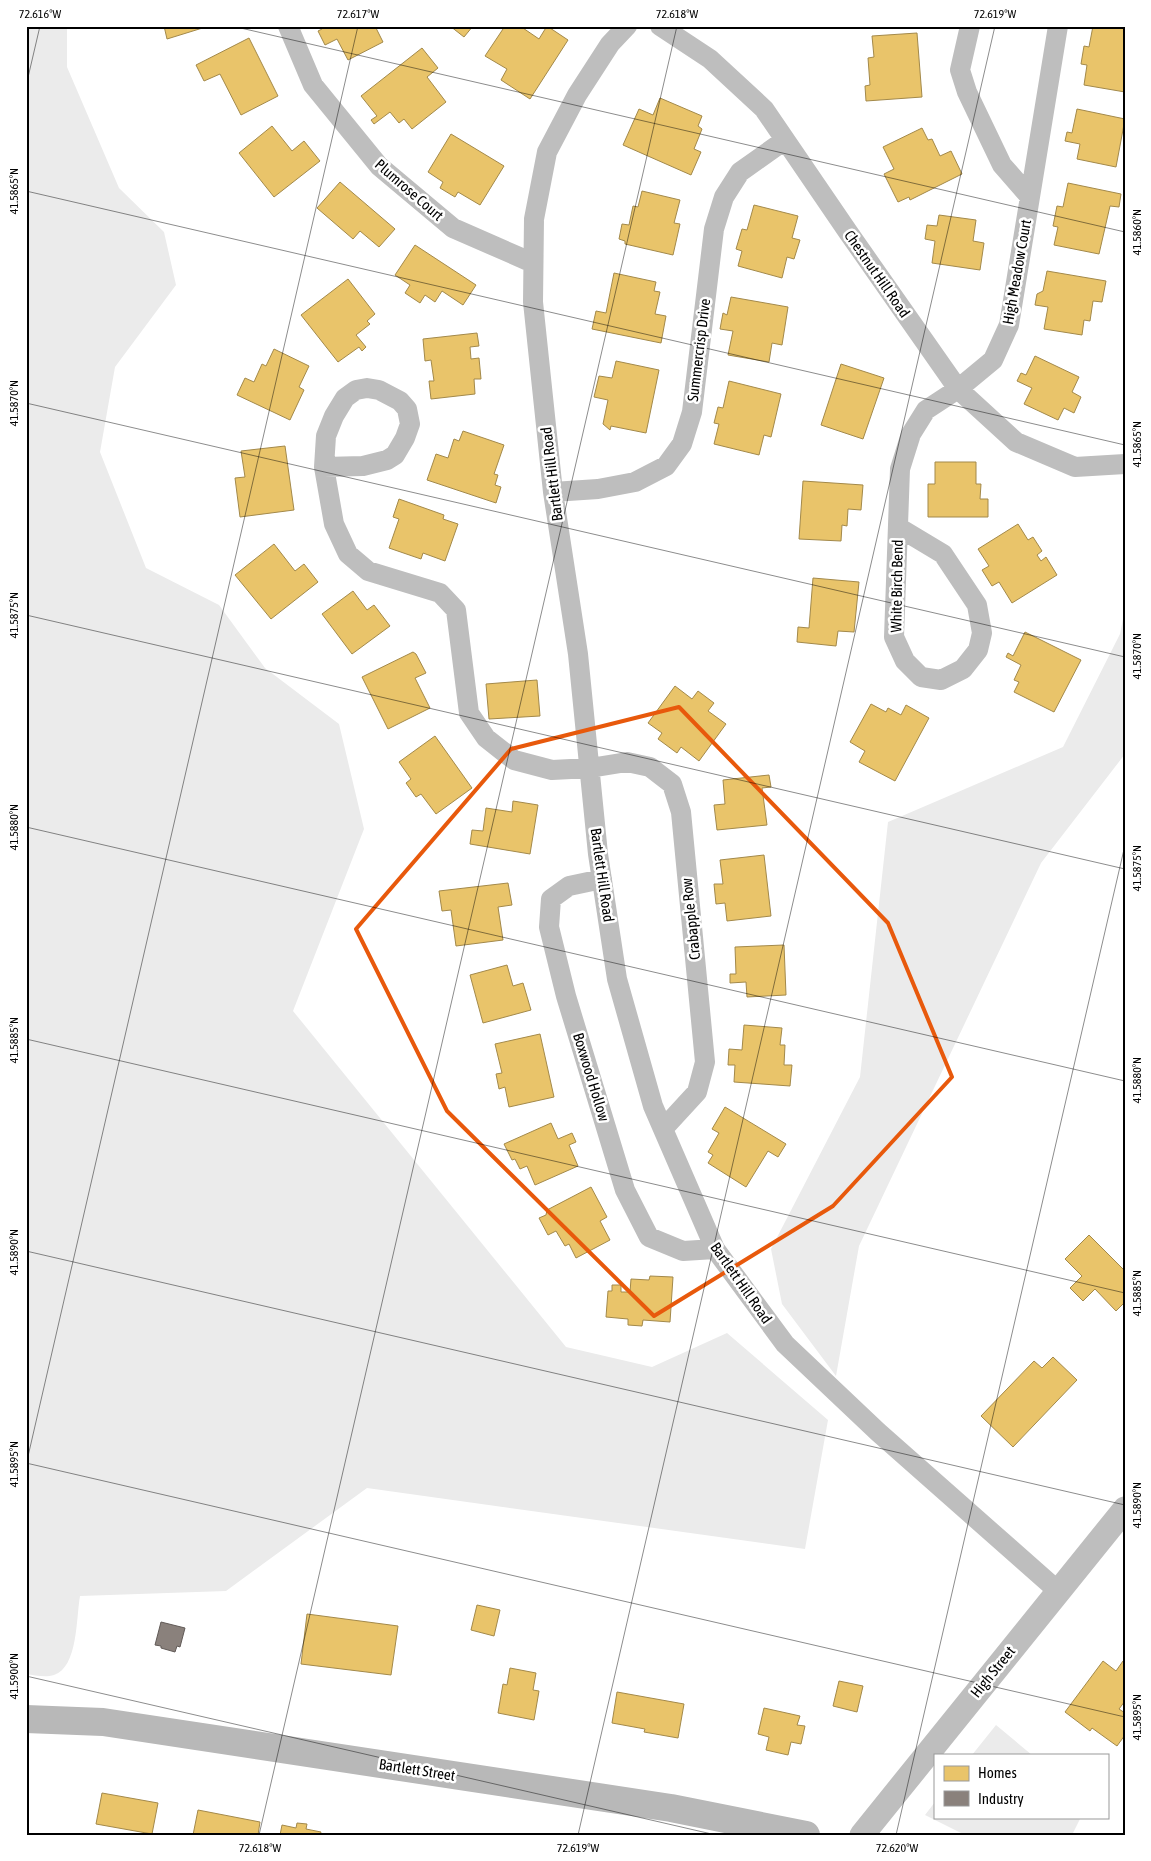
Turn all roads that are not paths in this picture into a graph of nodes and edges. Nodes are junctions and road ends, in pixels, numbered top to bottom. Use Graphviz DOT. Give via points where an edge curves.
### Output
graph roads {
  1 [pos="288,26"];
  2 [pos="627,26"];
  3 [pos="660,26"];
  4 [pos="970,26"];
  5 [pos="1058,26"];
  6 [pos="785,140"];
  7 [pos="1030,197"];
  8 [pos="534,263"];
  9 [pos="958,389"];
  10 [pos="1125,464"];
  11 [pos="324,467"];
  12 [pos="553,492"];
  13 [pos="898,527"];
  14 [pos="590,768"];
  15 [pos="602,879"];
  16 [pos="663,1129"];
  17 [pos="715,1249"];
  18 [pos="1125,1509"];
  19 [pos="1058,1590"];
  20 [pos="26,1718"];
  21 [pos="806,1835"];
  22 [pos="862,1835"];
  1 -- 8 [label="street, Plumrose Court" via="313,85 379,166 453,228"];
  2 -- 8 [label="street, Bartlett Hill Road" via="610,44 577,95 547,152 534,219"];
  3 -- 6 [label="street, Chestnut Hill Road" via="710,60 764,109"];
  4 -- 7 [label="street" via="960,70 967,92 1002,165"];
  5 -- 7 [label="street, High Meadow Court"];
  6 -- 9 [label="street, Chestnut Hill Road"];
  6 -- 12 [label="street, Summercrisp Drive" via="740,172 724,197 714,229 692,412 682,444 666,466 635,482"];
  7 -- 9 [label="street, High Meadow Court" via="1009,325 993,360"];
  8 -- 12 [label="street, Bartlett Hill Road" via="533,302"];
  9 -- 10 [label="street, Chestnut Hill Road" via="1016,442 1074,467"];
  9 -- 13 [label="street, White Birch Bend" via="926,410 911,434 900,468"];
  11 -- 11 [label="street" via="326,436 334,416 345,398 356,390 379,390 400,401 407,409 410,424 395,456 363,466"];
  11 -- 14 [label="street, Crabapple Row" via="334,524 348,554 368,571 440,593 456,610 469,713 486,738 514,760 552,770"];
  12 -- 14 [label="street, Bartlett Hill Road" via="578,654"];
  13 -- 13 [label="street, White Birch Bend" via="894,637 905,661 921,677 940,680 963,669 978,650 982,633 977,605 943,554"];
  14 -- 15 [label="street, Bartlett Hill Road"];
  14 -- 16 [label="street, Crabapple Row" via="627,762 650,768 672,784 680,812 706,1062 697,1092"];
  15 -- 16 [label="street, Bartlett Hill Road" via="616,979"];
  15 -- 17 [label="street, Boxwood Hollow" via="569,886 551,899 549,927 566,996 625,1190 649,1237 683,1251"];
  16 -- 17 [label="street, Bartlett Hill Road"];
  17 -- 19 [label="street, Bartlett Hill Road" via="785,1344 878,1432"];
  18 -- 19 [label="street, High Street"];
  19 -- 22 [label="street, High Street"];
  20 -- 21 [label="main road, Bartlett Street" via="104,1722 671,1808"];
}
